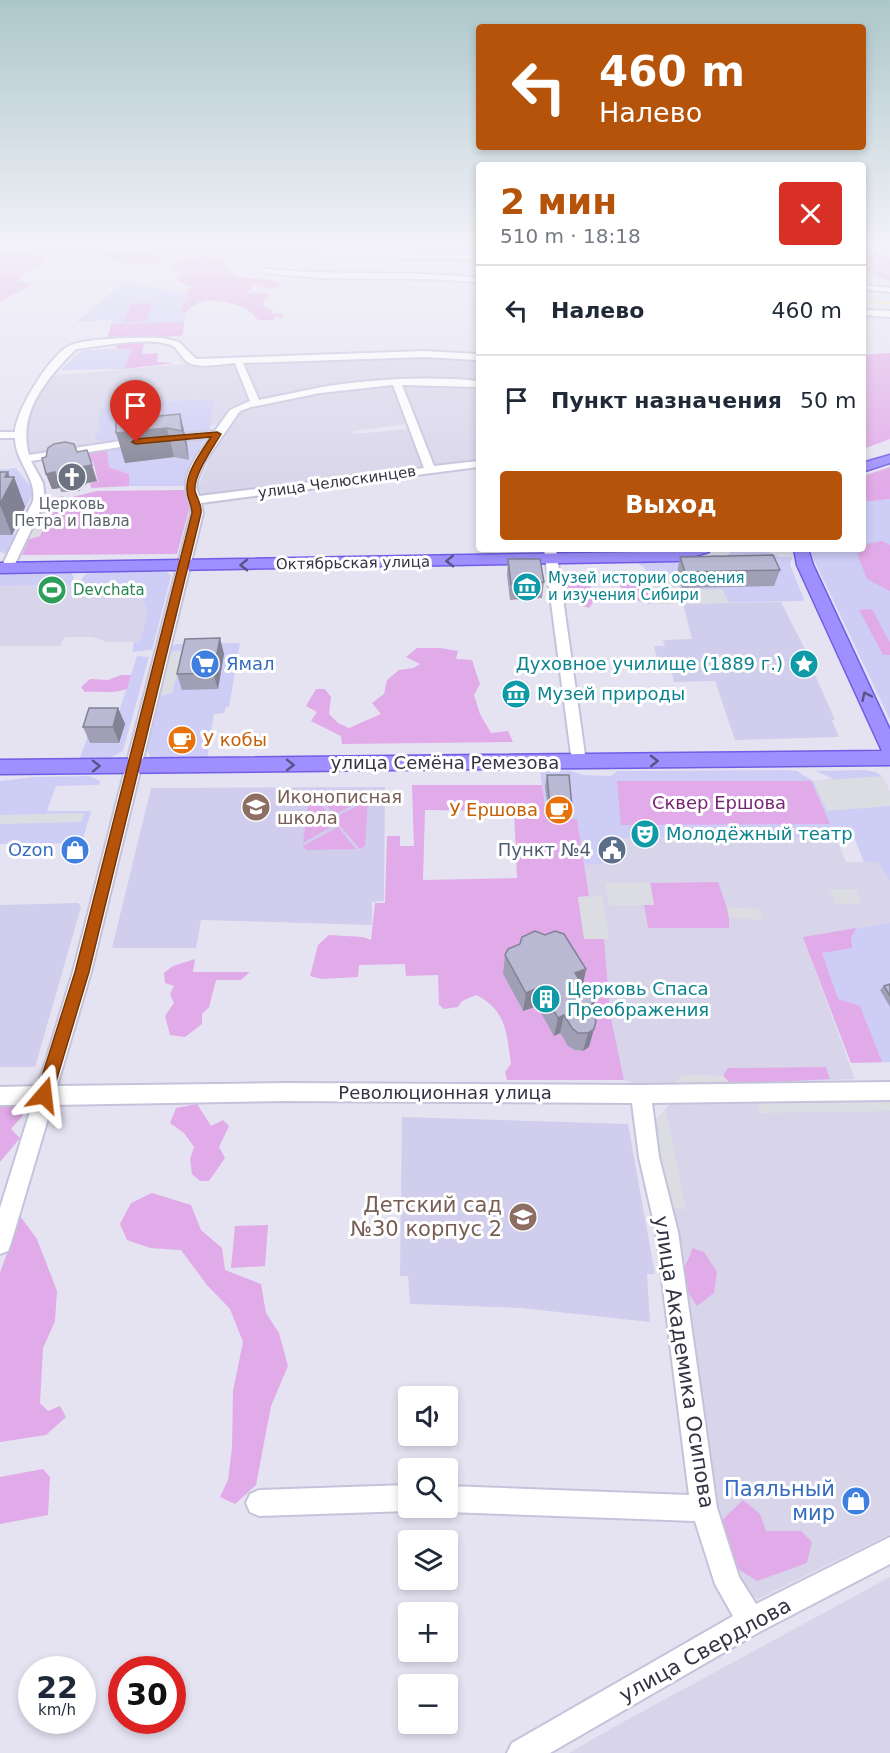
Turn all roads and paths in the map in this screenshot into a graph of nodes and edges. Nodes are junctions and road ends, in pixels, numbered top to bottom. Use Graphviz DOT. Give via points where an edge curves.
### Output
graph roads {
  1 [pos="476,357"];
  2 [pos="238,360"];
  3 [pos="396,382"];
  4 [pos="476,384"];
  5 [pos="256,404"];
  6 [pos="217,434"];
  7 [pos="0,435"];
  8 [pos="20,435"];
  9 [pos="25,459"];
  10 [pos="890,459"];
  11 [pos="476,464"];
  12 [pos="866,467"];
  13 [pos="430,469"];
  14 [pos="195,500"];
  15 [pos="693,552"];
  16 [pos="799,553"];
  17 [pos="551,554"];
  18 [pos="184,566"];
  19 [pos="4,568"];
  20 [pos="890,750"];
  21 [pos="890,758"];
  22 [pos="579,762"];
  23 [pos="133,766"];
  24 [pos="0,767"];
  25 [pos="890,1091"];
  26 [pos="641,1094"];
  27 [pos="44,1095"];
  28 [pos="0,1096"];
  29 [pos="0,1243"];
  30 [pos="398,1498"];
  31 [pos="458,1499"];
  32 [pos="259,1503"];
  33 [pos="704,1508"];
  34 [pos="890,1550"];
  35 [pos="751,1622"];
  36 [pos="522,1753"];
  1 -- 2 [label="street" via="424,354"];
  2 -- 5 [label="street"];
  2 -- 8 [label="street" via="190,361 177,345 161,340 73,347 43,379 24,417"];
  3 -- 4 [label="street"];
  3 -- 5 [label="street" via="340,387"];
  3 -- 13 [label="street"];
  5 -- 6 [label="street" via="235,411"];
  6 -- 9 [label="street" via="105,445"];
  6 -- 14 [label="street" via="192,481"];
  7 -- 8 [label="street"];
  8 -- 9 [label="street"];
  9 -- 19 [label="street" via="41,490 39,501"];
  10 -- 12 [label="main road"];
  11 -- 13 [label="street, улица Челюскинцев"];
  13 -- 14 [label="street, улица Челюскинцев"];
  14 -- 18 [label="street" via="197,513"];
  15 -- 17 [label="main road, Октябрьская улица" via="678,556"];
  20 -- 16 [label="main road, one-way"];
  17 -- 18 [label="main road, Октябрьская улица, one-way"];
  17 -- 22 [label="street"];
  18 -- 19 [label="main road, Октябрьская улица"];
  18 -- 23 [label="street"];
  22 -- 21 [label="main road, улица Семёна Ремезова, one-way"];
  23 -- 22 [label="main road, улица Семёна Ремезова, one-way"];
  24 -- 23 [label="main road, улица Семёна Ремезова, one-way"];
  23 -- 27 [label="street" via="82,972"];
  25 -- 26 [label="street, Революционная улица"];
  26 -- 27 [label="street, Революционная улица"];
  26 -- 33 [label="street, улица Академика Осипова" via="649,1157 667,1232"];
  27 -- 28 [label="street, Революционная улица"];
  27 -- 29 [label="street"];
  30 -- 32 [label="street"];
  31 -- 33 [label="street"];
  33 -- 35 [label="street, улица Академика Осипова" via="728,1584"];
  34 -- 35 [label="street, улица Свердлова"];
  35 -- 36 [label="street, улица Свердлова"];
}
